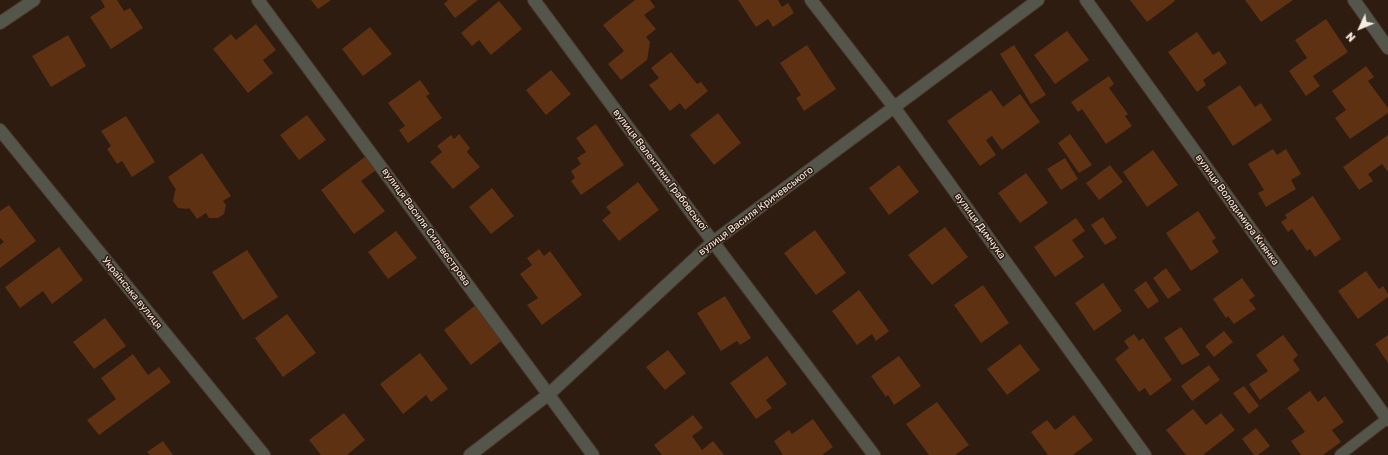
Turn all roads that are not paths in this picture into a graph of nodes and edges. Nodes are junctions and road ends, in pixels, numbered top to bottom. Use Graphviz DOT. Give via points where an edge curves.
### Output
graph roads {
  1 [pos="34,0"];
  2 [pos="258,0"];
  3 [pos="534,0"];
  4 [pos="811,0"];
  5 [pos="1038,0"];
  6 [pos="1086,0"];
  7 [pos="1354,0"];
  8 [pos="0,24"];
  9 [pos="1388,48"];
  10 [pos="894,107"];
  11 [pos="0,130"];
  12 [pos="713,242"];
  13 [pos="549,394"];
  14 [pos="1388,419"];
  15 [pos="264,455"];
  16 [pos="470,455"];
  17 [pos="594,455"];
  18 [pos="874,455"];
  19 [pos="1145,455"];
  20 [pos="1340,455"];
  1 -- 8 [label="street"];
  2 -- 13 [label="street, вулиця Василя Сильвестрова"];
  3 -- 12 [label="street, вулиця Валентини Грабовської"];
  4 -- 10 [label="street, вулиця Димчука"];
  5 -- 10 [label="street, вулиця Василя Кричевського"];
  6 -- 14 [label="street, вулиця Володимира Киянка"];
  7 -- 9 [label="street"];
  10 -- 12 [label="street, вулиця Василя Кричевського"];
  10 -- 19 [label="street, вулиця Димчука"];
  11 -- 15 [label="street, Українська вулиця"];
  12 -- 13 [label="street, вулиця Василя Кричевського"];
  12 -- 18 [label="street, вулиця Валентини Грабовської"];
  13 -- 16 [label="street, вулиця Василя Кричевського"];
  13 -- 17 [label="street, вулиця Василя Сильвестрова"];
  14 -- 20 [label="lane"];
}
